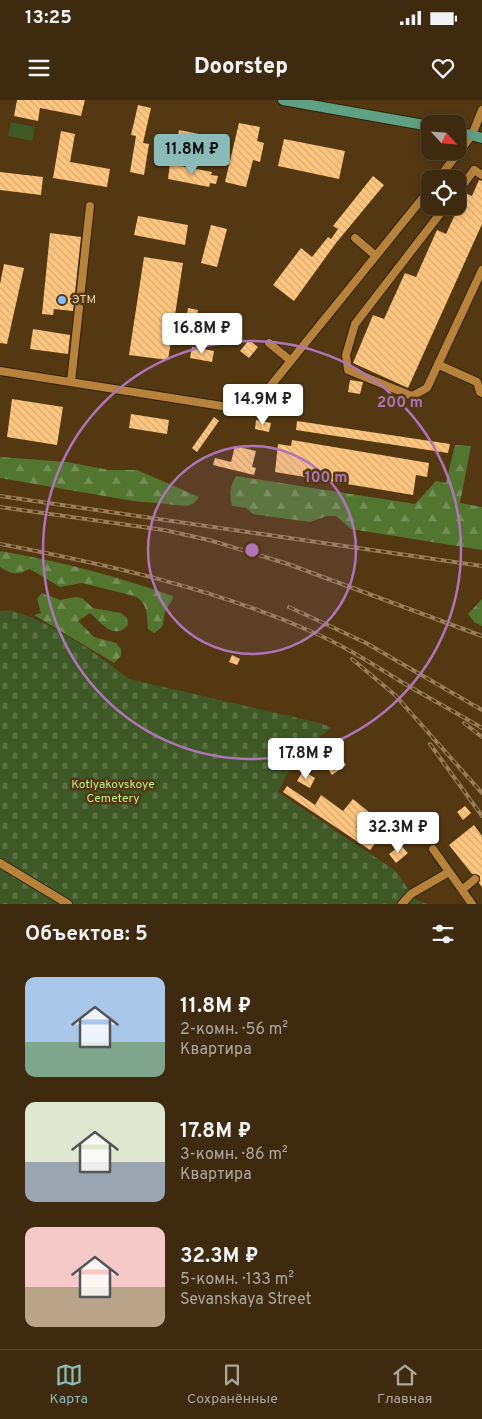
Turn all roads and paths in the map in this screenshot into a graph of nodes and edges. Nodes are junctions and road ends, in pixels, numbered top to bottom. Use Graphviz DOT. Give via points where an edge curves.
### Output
graph roads {
  1 [pos="284,100"];
  2 [pos="482,110"];
  3 [pos="421,124"];
  4 [pos="477,136"];
  5 [pos="446,170"];
  6 [pos="482,175"];
  7 [pos="466,181"];
  8 [pos="421,200"];
  9 [pos="90,206"];
  10 [pos="439,215"];
  11 [pos="355,238"];
  12 [pos="376,256"];
  13 [pos="482,270"];
  14 [pos="269,343"];
  15 [pos="291,361"];
  16 [pos="439,365"];
  17 [pos="0,371"];
  18 [pos="71,382"];
  19 [pos="482,393"];
  20 [pos="433,849"];
  21 [pos="0,863"];
  22 [pos="449,872"];
  23 [pos="476,879"];
  24 [pos="462,890"];
  25 [pos="68,904"];
  26 [pos="402,904"];
  27 [pos="472,904"];
  1 -- 3 [label="main road"];
  2 -- 4 [label="street"];
  4 -- 5 [label="street"];
  6 -- 7 [label="street" via="474,170"];
  8 -- 12 [label="street"];
  9 -- 18 [label="street"];
  10 -- 16 [label="street" via="355,324 346,354 348,370 412,396 427,388"];
  11 -- 12 [label="street"];
  12 -- 15 [label="street"];
  13 -- 16 [label="street"];
  14 -- 15 [label="street"];
  15 -- 18 [label="street" via="256,404 240,409"];
  16 -- 19 [label="street" via="477,382"];
  17 -- 18 [label="street"];
  20 -- 22 [label="street"];
  21 -- 25 [label="street"];
  22 -- 24 [label="street"];
  22 -- 26 [label="street" via="412,894"];
  23 -- 24 [label="street"];
  24 -- 27 [label="street"];
}
